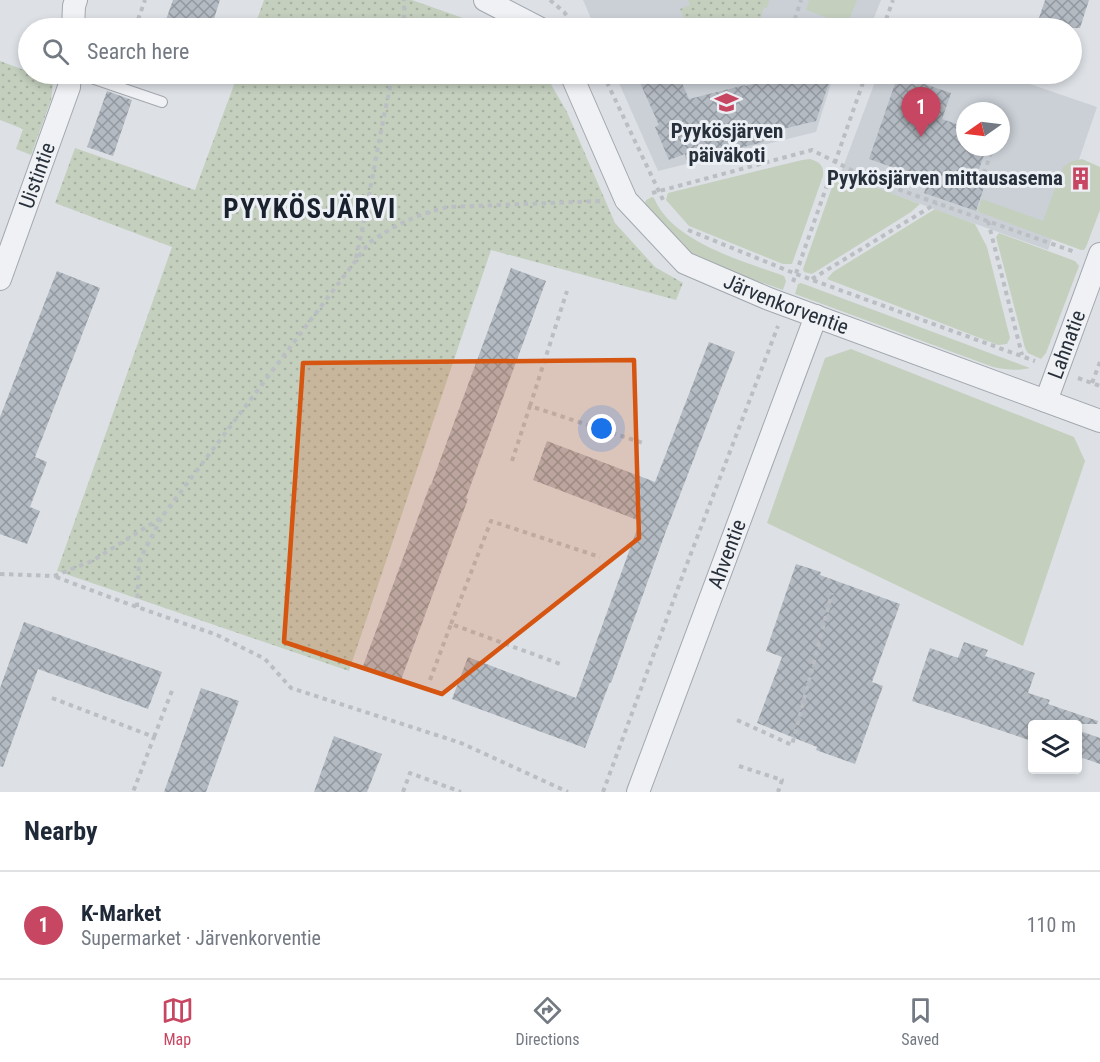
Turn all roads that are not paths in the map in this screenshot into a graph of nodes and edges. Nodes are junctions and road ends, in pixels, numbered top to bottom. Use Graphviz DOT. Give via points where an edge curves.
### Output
graph roads {
  1 [pos="76,0"];
  2 [pos="485,0"];
  3 [pos="73,18"];
  4 [pos="520,18"];
  5 [pos="69,84"];
  6 [pos="109,84"];
  7 [pos="575,84"];
  8 [pos="162,102"];
  9 [pos="1099,257"];
  10 [pos="0,279"];
  11 [pos="816,316"];
  12 [pos="1046,401"];
  13 [pos="1100,421"];
  14 [pos="638,792"];
  1 -- 3 [label="street"];
  2 -- 4 [label="street"];
  5 -- 10 [label="street, Uistintie"];
  6 -- 8 [label="lane"];
  7 -- 11 [label="street, Järvenkorventie" via="626,200 686,263"];
  9 -- 12 [label="street, Lahnatie"];
  11 -- 12 [label="street, Järvenkorventie"];
  11 -- 14 [label="street, Ahventie"];
  12 -- 13 [label="street, Järvenkorventie"];
}
